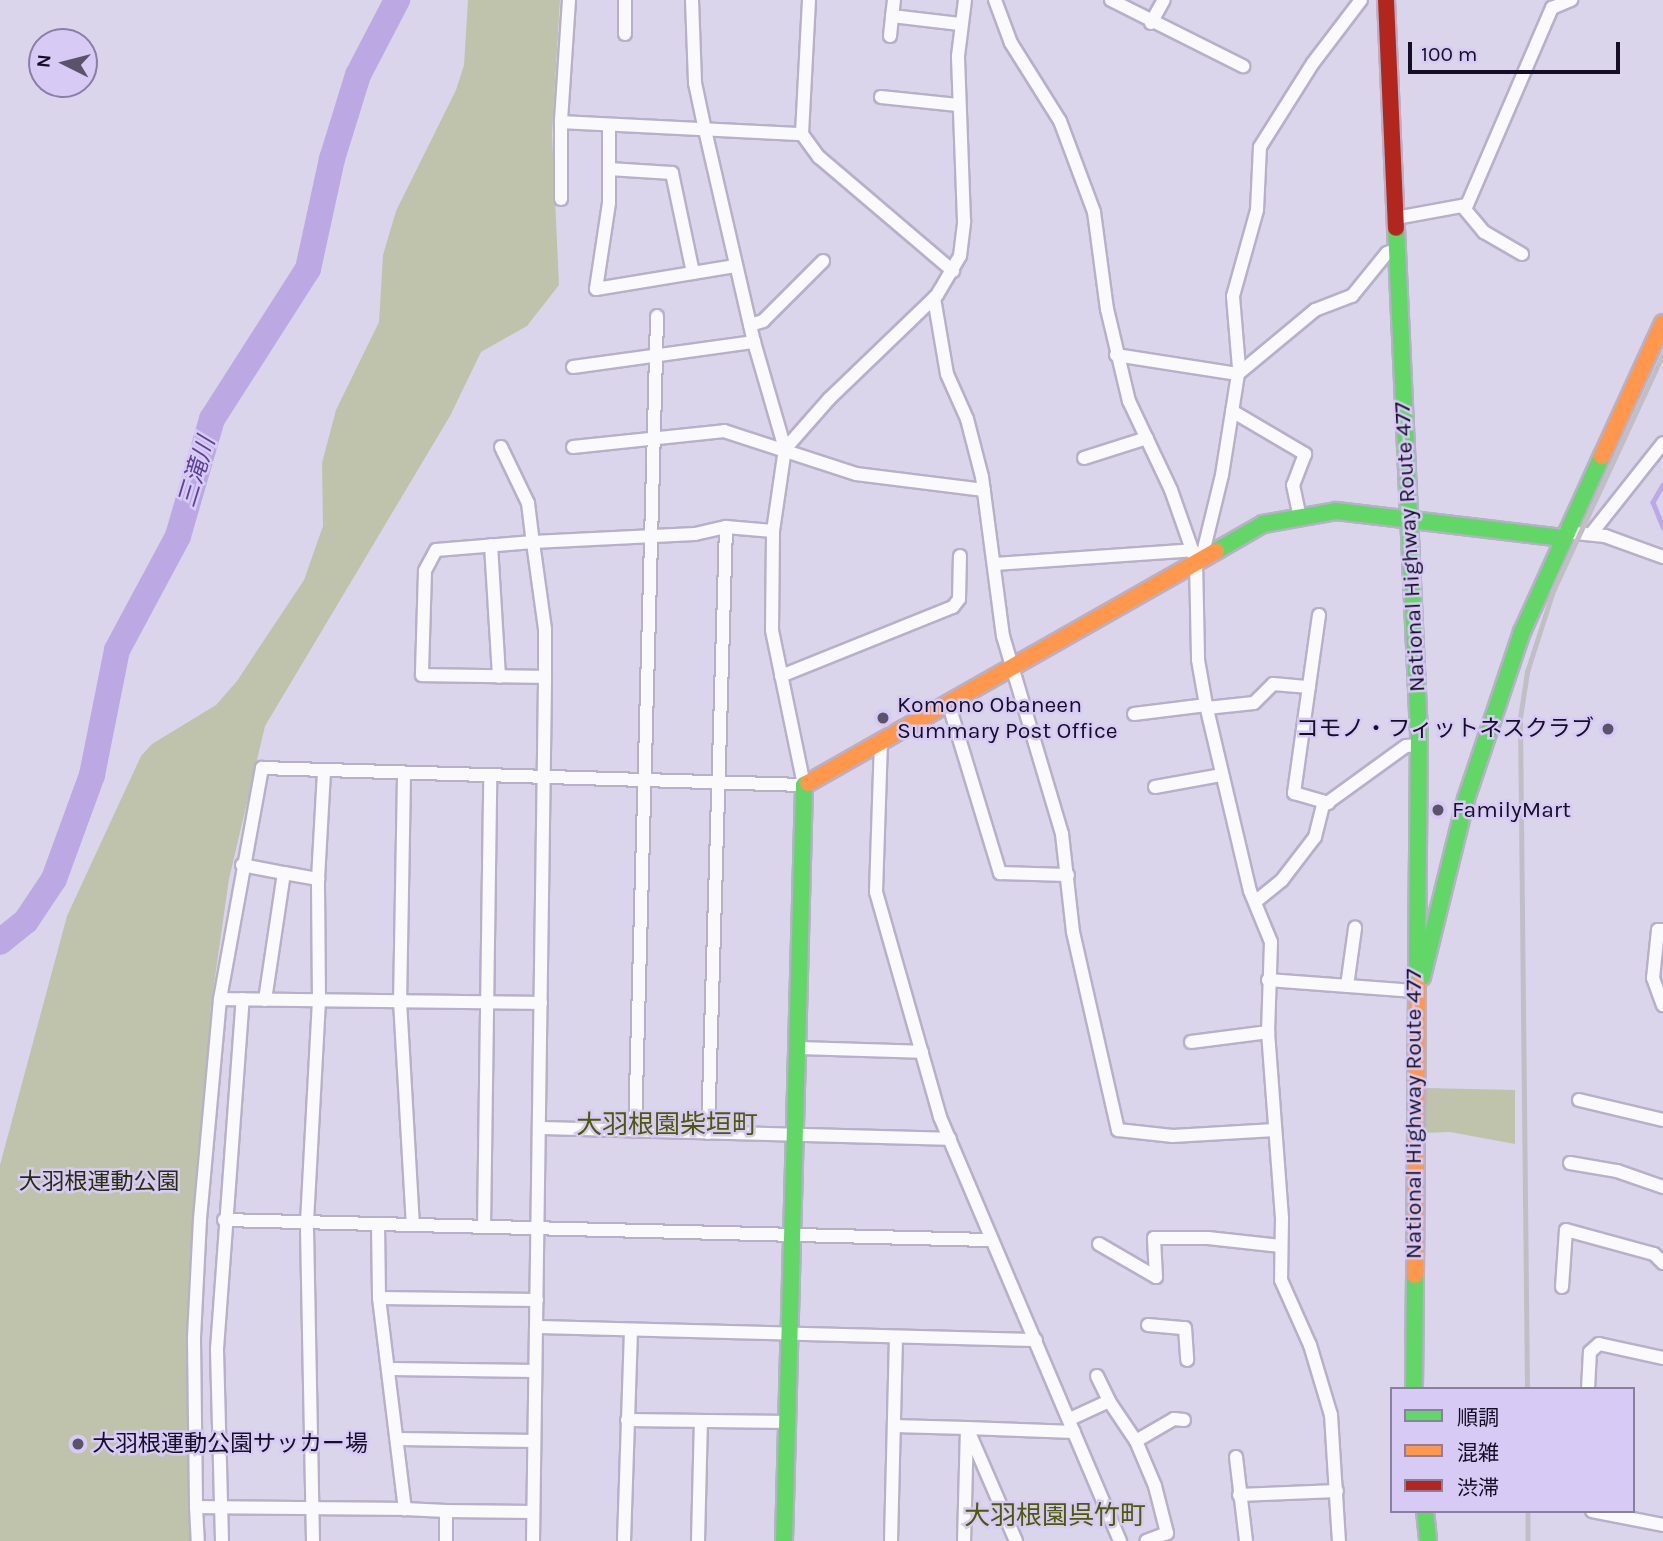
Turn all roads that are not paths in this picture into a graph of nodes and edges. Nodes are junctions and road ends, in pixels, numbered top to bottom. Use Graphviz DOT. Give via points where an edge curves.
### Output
graph roads {
  1 [pos="569,0"];
  2 [pos="625,0"];
  3 [pos="692,0"];
  4 [pos="809,0"];
  5 [pos="894,0"];
  6 [pos="965,0"];
  7 [pos="995,0"];
  8 [pos="1111,0"];
  9 [pos="1164,0"];
  10 [pos="1361,0"];
  11 [pos="1387,0"];
  12 [pos="1571,0"];
  13 [pos="892,16"];
  14 [pos="1151,23"];
  15 [pos="960,24"];
  16 [pos="625,34"];
  17 [pos="890,36"];
  18 [pos="1243,66"];
  19 [pos="881,97"];
  20 [pos="958,105"];
  21 [pos="561,122"];
  22 [pos="609,125"];
  23 [pos="705,130"];
  24 [pos="802,134"];
  25 [pos="609,169"];
  26 [pos="561,199"];
  27 [pos="1463,207"];
  28 [pos="1396,218"];
  29 [pos="1397,249"];
  30 [pos="1522,254"];
  31 [pos="822,261"];
  32 [pos="736,266"];
  33 [pos="953,271"];
  34 [pos="693,273"];
  35 [pos="934,298"];
  36 [pos="657,316"];
  37 [pos="1663,323"];
  38 [pos="750,325"];
  39 [pos="754,342"];
  40 [pos="1116,355"];
  41 [pos="655,358"];
  42 [pos="573,366"];
  43 [pos="1238,374"];
  44 [pos="1232,411"];
  45 [pos="1147,438"];
  46 [pos="652,439"];
  47 [pos="1663,443"];
  48 [pos="501,447"];
  49 [pos="573,447"];
  50 [pos="785,449"];
  51 [pos="1084,458"];
  52 [pos="984,490"];
  53 [pos="1299,514"];
  54 [pos="1408,519"];
  55 [pos="726,527"];
  56 [pos="774,531"];
  57 [pos="649,534"];
  58 [pos="1591,534"];
  59 [pos="1564,535"];
  60 [pos="533,542"];
  61 [pos="491,545"];
  62 [pos="960,556"];
  63 [pos="1197,556"];
  64 [pos="1663,557"];
  65 [pos="995,564"];
  66 [pos="1318,615"];
  67 [pos="1012,666"];
  68 [pos="781,676"];
  69 [pos="499,677"];
  70 [pos="545,677"];
  71 [pos="1309,687"];
  72 [pos="948,702"];
  73 [pos="1206,707"];
  74 [pos="1134,714"];
  75 [pos="881,741"];
  76 [pos="1419,745"];
  77 [pos="324,773"];
  78 [pos="1222,775"];
  79 [pos="404,776"];
  80 [pos="490,778"];
  81 [pos="544,779"];
  82 [pos="643,781"];
  83 [pos="715,783"];
  84 [pos="804,785"];
  85 [pos="1155,787"];
  86 [pos="1329,803"];
  87 [pos="242,865"];
  88 [pos="284,873"];
  89 [pos="1068,875"];
  90 [pos="318,879"];
  91 [pos="1255,902"];
  92 [pos="1355,929"];
  93 [pos="1663,930"];
  94 [pos="1268,980"];
  95 [pos="1347,986"];
  96 [pos="1415,991"];
  97 [pos="220,999"];
  98 [pos="243,999"];
  99 [pos="265,1000"];
  100 [pos="319,1000"];
  101 [pos="400,1001"];
  102 [pos="486,1002"];
  103 [pos="541,1003"];
  104 [pos="1663,1005"];
  105 [pos="1268,1032"];
  106 [pos="1191,1042"];
  107 [pos="797,1048"];
  108 [pos="922,1052"];
  109 [pos="1579,1100"];
  110 [pos="1663,1119"];
  111 [pos="539,1128"];
  112 [pos="635,1130"];
  113 [pos="1275,1130"];
  114 [pos="708,1133"];
  115 [pos="796,1135"];
  116 [pos="950,1139"];
  117 [pos="1570,1163"];
  118 [pos="1663,1187"];
  119 [pos="224,1220"];
  120 [pos="307,1222"];
  121 [pos="378,1224"];
  122 [pos="412,1224"];
  123 [pos="484,1227"];
  124 [pos="538,1228"];
  125 [pos="794,1233"];
  126 [pos="990,1240"];
  127 [pos="1099,1244"];
  128 [pos="1280,1246"];
  129 [pos="1663,1263"];
  130 [pos="1562,1287"];
  131 [pos="379,1298"];
  132 [pos="537,1300"];
  133 [pos="1148,1325"];
  134 [pos="536,1327"];
  135 [pos="631,1330"];
  136 [pos="790,1333"];
  137 [pos="896,1336"];
  138 [pos="1037,1340"];
  139 [pos="1663,1357"];
  140 [pos="1187,1360"];
  141 [pos="391,1369"];
  142 [pos="535,1371"];
  143 [pos="1097,1376"];
  144 [pos="1414,1387"];
  145 [pos="1588,1387"];
  146 [pos="1109,1401"];
  147 [pos="627,1420"];
  148 [pos="1184,1420"];
  149 [pos="701,1422"];
  150 [pos="788,1422"];
  151 [pos="1072,1425"];
  152 [pos="894,1426"];
  153 [pos="967,1427"];
  154 [pos="399,1440"];
  155 [pos="534,1441"];
  156 [pos="1136,1441"];
  157 [pos="1236,1457"];
  158 [pos="1337,1492"];
  159 [pos="1239,1495"];
  160 [pos="196,1507"];
  161 [pos="219,1508"];
  162 [pos="311,1508"];
  163 [pos="405,1509"];
  164 [pos="446,1511"];
  165 [pos="533,1512"];
  166 [pos="1425,1513"];
  167 [pos="1603,1513"];
  168 [pos="1663,1524"];
  169 [pos="198,1541"];
  170 [pos="222,1541"];
  171 [pos="313,1541"];
  172 [pos="446,1541"];
  173 [pos="533,1541"];
  174 [pos="624,1541"];
  175 [pos="698,1541"];
  176 [pos="784,1541"];
  177 [pos="891,1541"];
  178 [pos="964,1541"];
  179 [pos="1016,1541"];
  180 [pos="1120,1541"];
  181 [pos="1146,1541"];
  182 [pos="1246,1541"];
  183 [pos="1339,1541"];
  184 [pos="1428,1541"];
  1 -- 21 [label="street"];
  2 -- 16 [label="street"];
  3 -- 23 [label="street" via="695,83"];
  4 -- 24 [label="street"];
  5 -- 13 [label="street"];
  6 -- 15 [label="street"];
  7 -- 40 [label="street" via="1011,43 1060,121 1094,212"];
  8 -- 14 [label="street"];
  9 -- 14 [label="street"];
  10 -- 43 [label="street" via="1313,62 1260,147 1257,210 1233,296"];
  11 -- 28 [label="main road, National Highway Route 477"];
  12 -- 27 [label="street" via="1552,8"];
  13 -- 15 [label="street"];
  13 -- 17 [label="street"];
  14 -- 18 [label="street"];
  15 -- 20 [label="street"];
  19 -- 20 [label="street"];
  20 -- 33 [label="street" via="964,241"];
  21 -- 22 [label="street"];
  21 -- 26 [label="street"];
  22 -- 23 [label="street"];
  22 -- 25 [label="street"];
  23 -- 24 [label="street"];
  23 -- 32 [label="street"];
  24 -- 33 [label="street" via="819,157"];
  25 -- 34 [label="street" via="673,173"];
  25 -- 34 [label="street" via="609,203 596,289"];
  27 -- 28 [label="street"];
  27 -- 30 [label="street" via="1484,232"];
  28 -- 29 [label="main road, National Highway Route 477"];
  29 -- 43 [label="street" via="1387,253 1352,296 1315,310"];
  29 -- 54 [label="main road, National Highway Route 477"];
  31 -- 38 [label="street" via="764,321"];
  32 -- 34 [label="street"];
  32 -- 38 [label="street"];
  33 -- 35 [label="street"];
  35 -- 50 [label="street" via="829,399"];
  35 -- 52 [label="street" via="945,367 967,419"];
  36 -- 41 [label="street"];
  37 -- 59 [label="main road"];
  38 -- 39 [label="street"];
  39 -- 41 [label="street"];
  39 -- 50 [label="street"];
  40 -- 43 [label="street"];
  40 -- 45 [label="street" via="1129,401"];
  41 -- 42 [label="street"];
  41 -- 46 [label="street"];
  43 -- 44 [label="street"];
  44 -- 53 [label="street" via="1305,454 1293,485"];
  44 -- 63 [label="street"];
  45 -- 51 [label="street"];
  45 -- 63 [label="street"];
  46 -- 49 [label="street"];
  46 -- 50 [label="street" via="724,431"];
  46 -- 57 [label="street"];
  47 -- 58 [label="street"];
  48 -- 60 [label="street" via="528,503"];
  50 -- 52 [label="street" via="856,474"];
  50 -- 56 [label="street"];
  52 -- 65 [label="street"];
  53 -- 54 [label="main road" via="1336,511"];
  53 -- 63 [label="main road" via="1263,524"];
  54 -- 59 [label="main road"];
  54 -- 76 [label="main road, National Highway Route 477"];
  55 -- 56 [label="street"];
  55 -- 57 [label="street" via="695,534"];
  55 -- 83 [label="street"];
  56 -- 68 [label="street" via="772,630"];
  57 -- 60 [label="street"];
  57 -- 82 [label="street"];
  58 -- 59 [label="street"];
  58 -- 64 [label="street"];
  59 -- 96 [label="main road" via="1492,718"];
  60 -- 61 [label="street"];
  60 -- 70 [label="street" via="545,629"];
  61 -- 69 [label="street"];
  61 -- 69 [label="street" via="436,550 425,571 422,675"];
  62 -- 68 [label="street" via="959,599 953,607"];
  63 -- 65 [label="street"];
  63 -- 67 [label="main road"];
  63 -- 73 [label="street" via="1198,660"];
  65 -- 67 [label="street" via="1003,636"];
  66 -- 71 [label="street"];
  67 -- 72 [label="main road"];
  67 -- 89 [label="street" via="1062,834"];
  68 -- 84 [label="street"];
  69 -- 70 [label="street"];
  70 -- 81 [label="street"];
  71 -- 73 [label="street" via="1273,684 1254,703"];
  71 -- 86 [label="street" via="1294,793"];
  72 -- 75 [label="main road"];
  72 -- 89 [label="street" via="1000,873"];
  73 -- 74 [label="street"];
  73 -- 78 [label="street"];
  75 -- 84 [label="main road"];
  75 -- 108 [label="street" via="876,892"];
  76 -- 86 [label="street" via="1406,746"];
  76 -- 96 [label="main road, National Highway Route 477"];
  77 -- 79 [label="street"];
  77 -- 87 [label="street" via="262,768"];
  77 -- 90 [label="street"];
  78 -- 85 [label="street"];
  78 -- 91 [label="street"];
  79 -- 80 [label="street"];
  79 -- 101 [label="street"];
  80 -- 81 [label="street"];
  80 -- 102 [label="street"];
  81 -- 82 [label="street"];
  81 -- 103 [label="street"];
  82 -- 83 [label="street"];
  82 -- 112 [label="street"];
  83 -- 84 [label="street"];
  83 -- 114 [label="street"];
  84 -- 107 [label="main road"];
  86 -- 91 [label="street" via="1323,806 1315,837 1282,880"];
  87 -- 88 [label="street"];
  87 -- 97 [label="street"];
  88 -- 90 [label="street"];
  88 -- 99 [label="street"];
  89 -- 113 [label="street" via="1073,932 1118,1130 1173,1136"];
  90 -- 100 [label="street"];
  91 -- 94 [label="street" via="1270,933"];
  92 -- 95 [label="street"];
  93 -- 104 [label="street" via="1658,930 1653,978"];
  94 -- 95 [label="street"];
  94 -- 105 [label="street"];
  95 -- 96 [label="street"];
  96 -- 144 [label="main road, National Highway Route 477"];
  97 -- 98 [label="street"];
  97 -- 160 [label="street" via="194,1339"];
  98 -- 99 [label="street"];
  98 -- 119 [label="street"];
  99 -- 100 [label="street"];
  100 -- 101 [label="street"];
  100 -- 120 [label="street"];
  101 -- 102 [label="street"];
  101 -- 122 [label="street"];
  102 -- 103 [label="street"];
  102 -- 123 [label="street"];
  103 -- 111 [label="street"];
  105 -- 106 [label="street"];
  105 -- 113 [label="street"];
  107 -- 108 [label="street"];
  107 -- 115 [label="main road"];
  108 -- 116 [label="street"];
  109 -- 110 [label="street"];
  111 -- 112 [label="street"];
  111 -- 124 [label="street"];
  112 -- 114 [label="street"];
  113 -- 128 [label="street"];
  114 -- 115 [label="street"];
  115 -- 116 [label="street"];
  115 -- 125 [label="main road"];
  116 -- 126 [label="street"];
  117 -- 118 [label="street" via="1617,1171"];
  119 -- 120 [label="street"];
  119 -- 161 [label="street" via="217,1349"];
  120 -- 121 [label="street"];
  120 -- 162 [label="street"];
  121 -- 122 [label="street"];
  121 -- 131 [label="street"];
  122 -- 123 [label="street"];
  123 -- 124 [label="street"];
  124 -- 125 [label="street"];
  124 -- 132 [label="street"];
  125 -- 126 [label="street"];
  125 -- 136 [label="main road"];
  126 -- 138 [label="street"];
  127 -- 128 [label="street" via="1156,1277 1154,1238"];
  128 -- 158 [label="street" via="1281,1280 1310,1345 1331,1415"];
  129 -- 130 [label="street" via="1654,1254 1566,1230"];
  131 -- 132 [label="street"];
  131 -- 141 [label="street"];
  132 -- 134 [label="street"];
  133 -- 140 [label="street" via="1185,1328"];
  134 -- 135 [label="street"];
  134 -- 142 [label="street"];
  135 -- 136 [label="street"];
  135 -- 147 [label="street"];
  136 -- 137 [label="street"];
  136 -- 150 [label="main road"];
  137 -- 138 [label="street"];
  137 -- 152 [label="street"];
  138 -- 151 [label="street"];
  139 -- 145 [label="street" via="1599,1344 1590,1352"];
  141 -- 142 [label="street"];
  141 -- 154 [label="street"];
  142 -- 155 [label="street"];
  143 -- 146 [label="street"];
  146 -- 151 [label="street"];
  146 -- 156 [label="street"];
  147 -- 149 [label="street"];
  147 -- 174 [label="street"];
  148 -- 156 [label="street" via="1174,1419"];
  149 -- 150 [label="street"];
  149 -- 175 [label="street"];
  150 -- 176 [label="main road"];
  151 -- 153 [label="street"];
  151 -- 180 [label="street"];
  152 -- 153 [label="street"];
  152 -- 177 [label="street"];
  153 -- 178 [label="street"];
  153 -- 179 [label="street"];
  154 -- 155 [label="street"];
  154 -- 163 [label="street"];
  155 -- 165 [label="street"];
  156 -- 181 [label="street" via="1155,1486 1167,1533"];
  157 -- 159 [label="street"];
  158 -- 159 [label="street"];
  158 -- 183 [label="street"];
  159 -- 182 [label="street"];
  160 -- 161 [label="street"];
  160 -- 169 [label="street"];
  161 -- 162 [label="street"];
  161 -- 170 [label="street"];
  162 -- 163 [label="street"];
  162 -- 171 [label="street"];
  163 -- 164 [label="street"];
  164 -- 165 [label="street"];
  164 -- 172 [label="street"];
  165 -- 173 [label="street"];
  166 -- 184 [label="main road"];
  167 -- 168 [label="street"];
}
